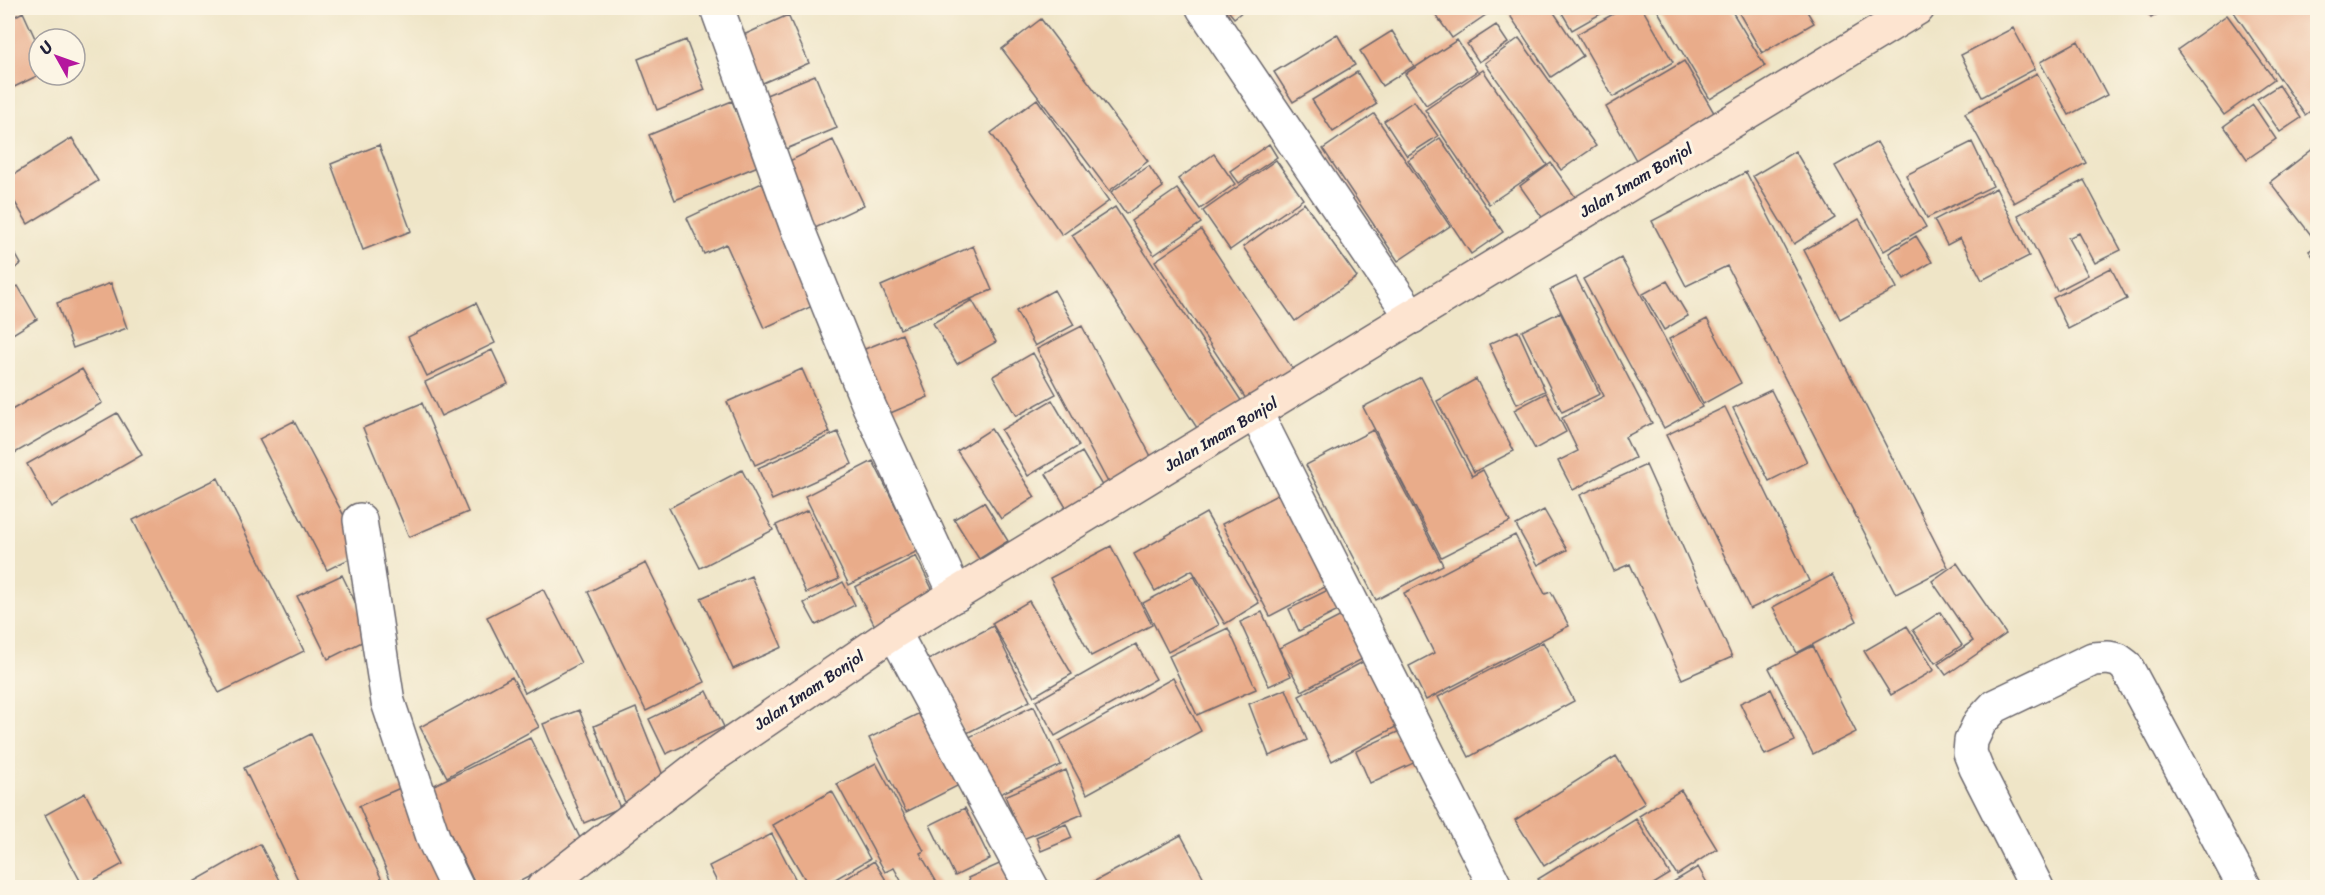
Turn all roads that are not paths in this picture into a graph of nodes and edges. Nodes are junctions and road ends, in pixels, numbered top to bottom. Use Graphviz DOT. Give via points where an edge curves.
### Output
graph roads {
  1 [pos="717,8"];
  2 [pos="1203,8"];
  3 [pos="1918,8"];
  4 [pos="1412,317"];
  5 [pos="1256,413"];
  6 [pos="360,520"];
  7 [pos="956,595"];
  8 [pos="894,632"];
  9 [pos="457,888"];
  10 [pos="543,888"];
  11 [pos="1032,888"];
  12 [pos="1496,888"];
  13 [pos="2037,888"];
  14 [pos="2245,888"];
  1 -- 7 [label="street" via="796,225 860,385"];
  2 -- 4 [label="street"];
  3 -- 4 [label="main road, Jalan Imam Bonjol"];
  4 -- 5 [label="main road, Jalan Imam Bonjol"];
  5 -- 7 [label="main road, Jalan Imam Bonjol"];
  5 -- 12 [label="street"];
  6 -- 9 [label="street" via="388,702 434,840"];
  7 -- 8 [label="main road, Jalan Imam Bonjol"];
  8 -- 10 [label="main road, Jalan Imam Bonjol" via="706,761"];
  8 -- 11 [label="street"];
  13 -- 14 [label="street" via="1976,768 1970,753 1971,741 1980,722 1995,706 2069,669 2093,659 2108,658 2123,663 2134,678"];
}
